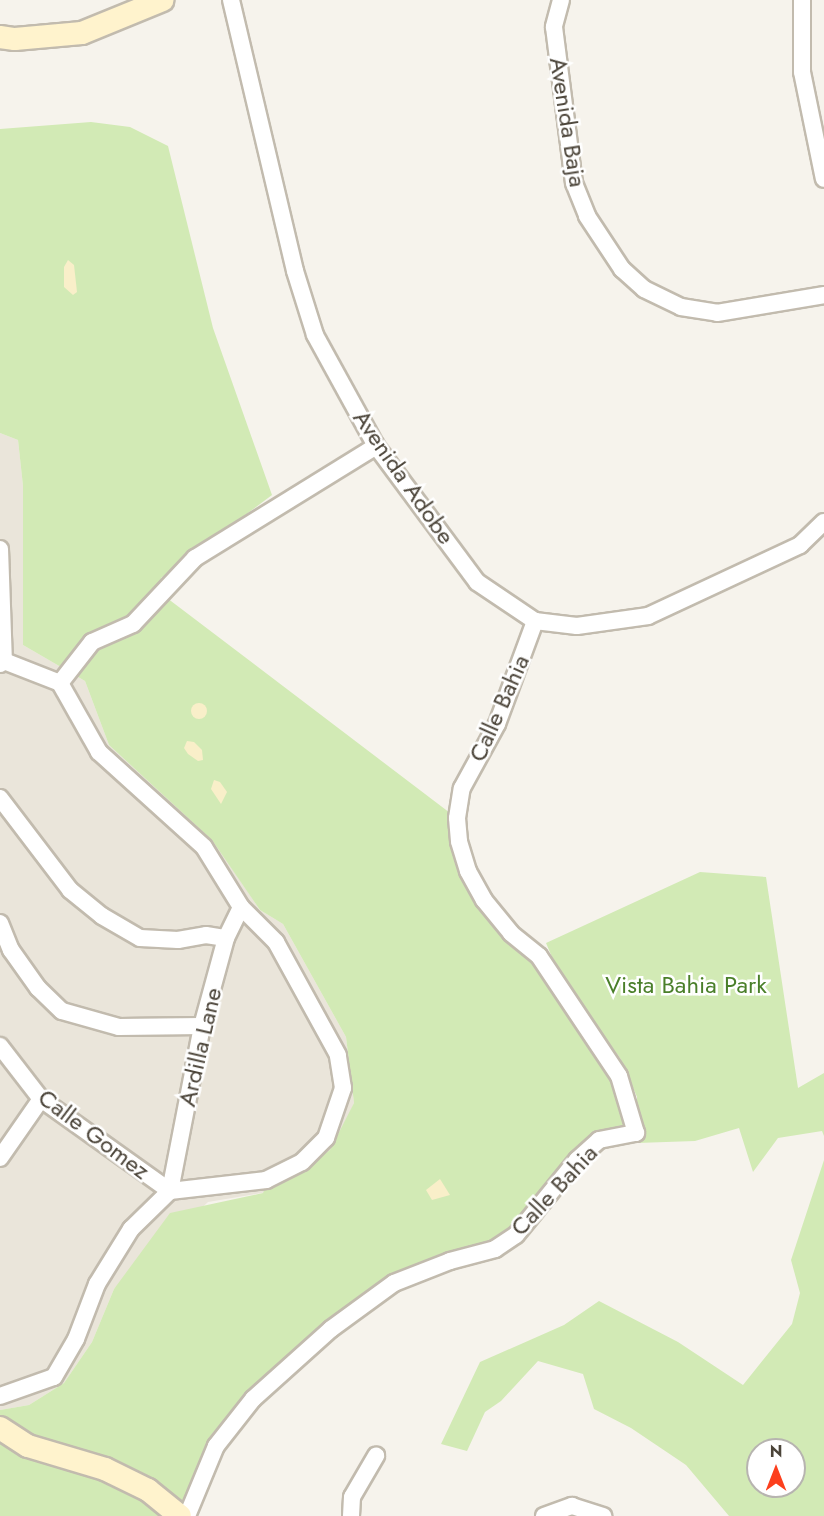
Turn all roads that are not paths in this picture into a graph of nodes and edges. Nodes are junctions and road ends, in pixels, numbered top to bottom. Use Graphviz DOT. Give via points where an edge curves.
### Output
graph roads {
  1 [pos="163,0"];
  2 [pos="231,0"];
  3 [pos="561,0"];
  4 [pos="802,0"];
  5 [pos="0,37"];
  6 [pos="824,179"];
  7 [pos="824,295"];
  8 [pos="376,446"];
  9 [pos="824,522"];
  10 [pos="0,549"];
  11 [pos="535,621"];
  12 [pos="2,663"];
  13 [pos="60,683"];
  14 [pos="0,798"];
  15 [pos="240,907"];
  16 [pos="0,923"];
  17 [pos="226,938"];
  18 [pos="202,1026"];
  19 [pos="0,1046"];
  20 [pos="41,1099"];
  21 [pos="0,1158"];
  22 [pos="170,1191"];
  23 [pos="0,1396"];
  24 [pos="0,1428"];
  25 [pos="376,1456"];
  26 [pos="180,1516"];
  27 [pos="187,1516"];
  28 [pos="351,1516"];
  29 [pos="544,1516"];
  30 [pos="603,1516"];
  1 -- 5 [label="street" via="82,33"];
  2 -- 8 [label="street, Avenida Adobe" via="295,271 315,335"];
  3 -- 7 [label="street, Avenida Baja" via="554,27 574,183 587,216 622,269 644,289 681,307 717,314"];
  4 -- 6 [label="street" via="802,72"];
  8 -- 11 [label="street, Avenida Adobe" via="477,582"];
  8 -- 13 [label="street" via="195,558 133,624 92,642"];
  9 -- 11 [label="street, Avenida Adobe" via="800,545 648,616 577,626"];
  10 -- 12 [label="street"];
  11 -- 27 [label="street, Calle Bahia" via="496,724 462,788 457,818 459,841 468,871 484,900 512,933 539,956 619,1076 636,1133 599,1140 577,1160 516,1235 495,1249 394,1283 331,1329 253,1399 216,1446"];
  12 -- 13 [label="street"];
  13 -- 15 [label="street" via="99,752 204,848"];
  14 -- 17 [label="street" via="70,890 102,916 140,938"];
  15 -- 17 [label="street, Ardilla Lane"];
  15 -- 22 [label="street" via="276,942 334,1046 341,1070 341,1101 326,1138 302,1162 266,1180"];
  16 -- 18 [label="street" via="11,950 62,1011 118,1027"];
  17 -- 18 [label="street, Ardilla Lane"];
  18 -- 22 [label="street, Ardilla Lane"];
  19 -- 20 [label="street, Calle Gomez"];
  20 -- 21 [label="street"];
  20 -- 22 [label="street, Calle Gomez"];
  22 -- 23 [label="street" via="126,1238 97,1284 76,1339 54,1377"];
  24 -- 26 [label="street" via="28,1446 105,1469 148,1490"];
  25 -- 28 [label="street" via="352,1497"];
  29 -- 30 [label="street" via="572,1506"];
}
